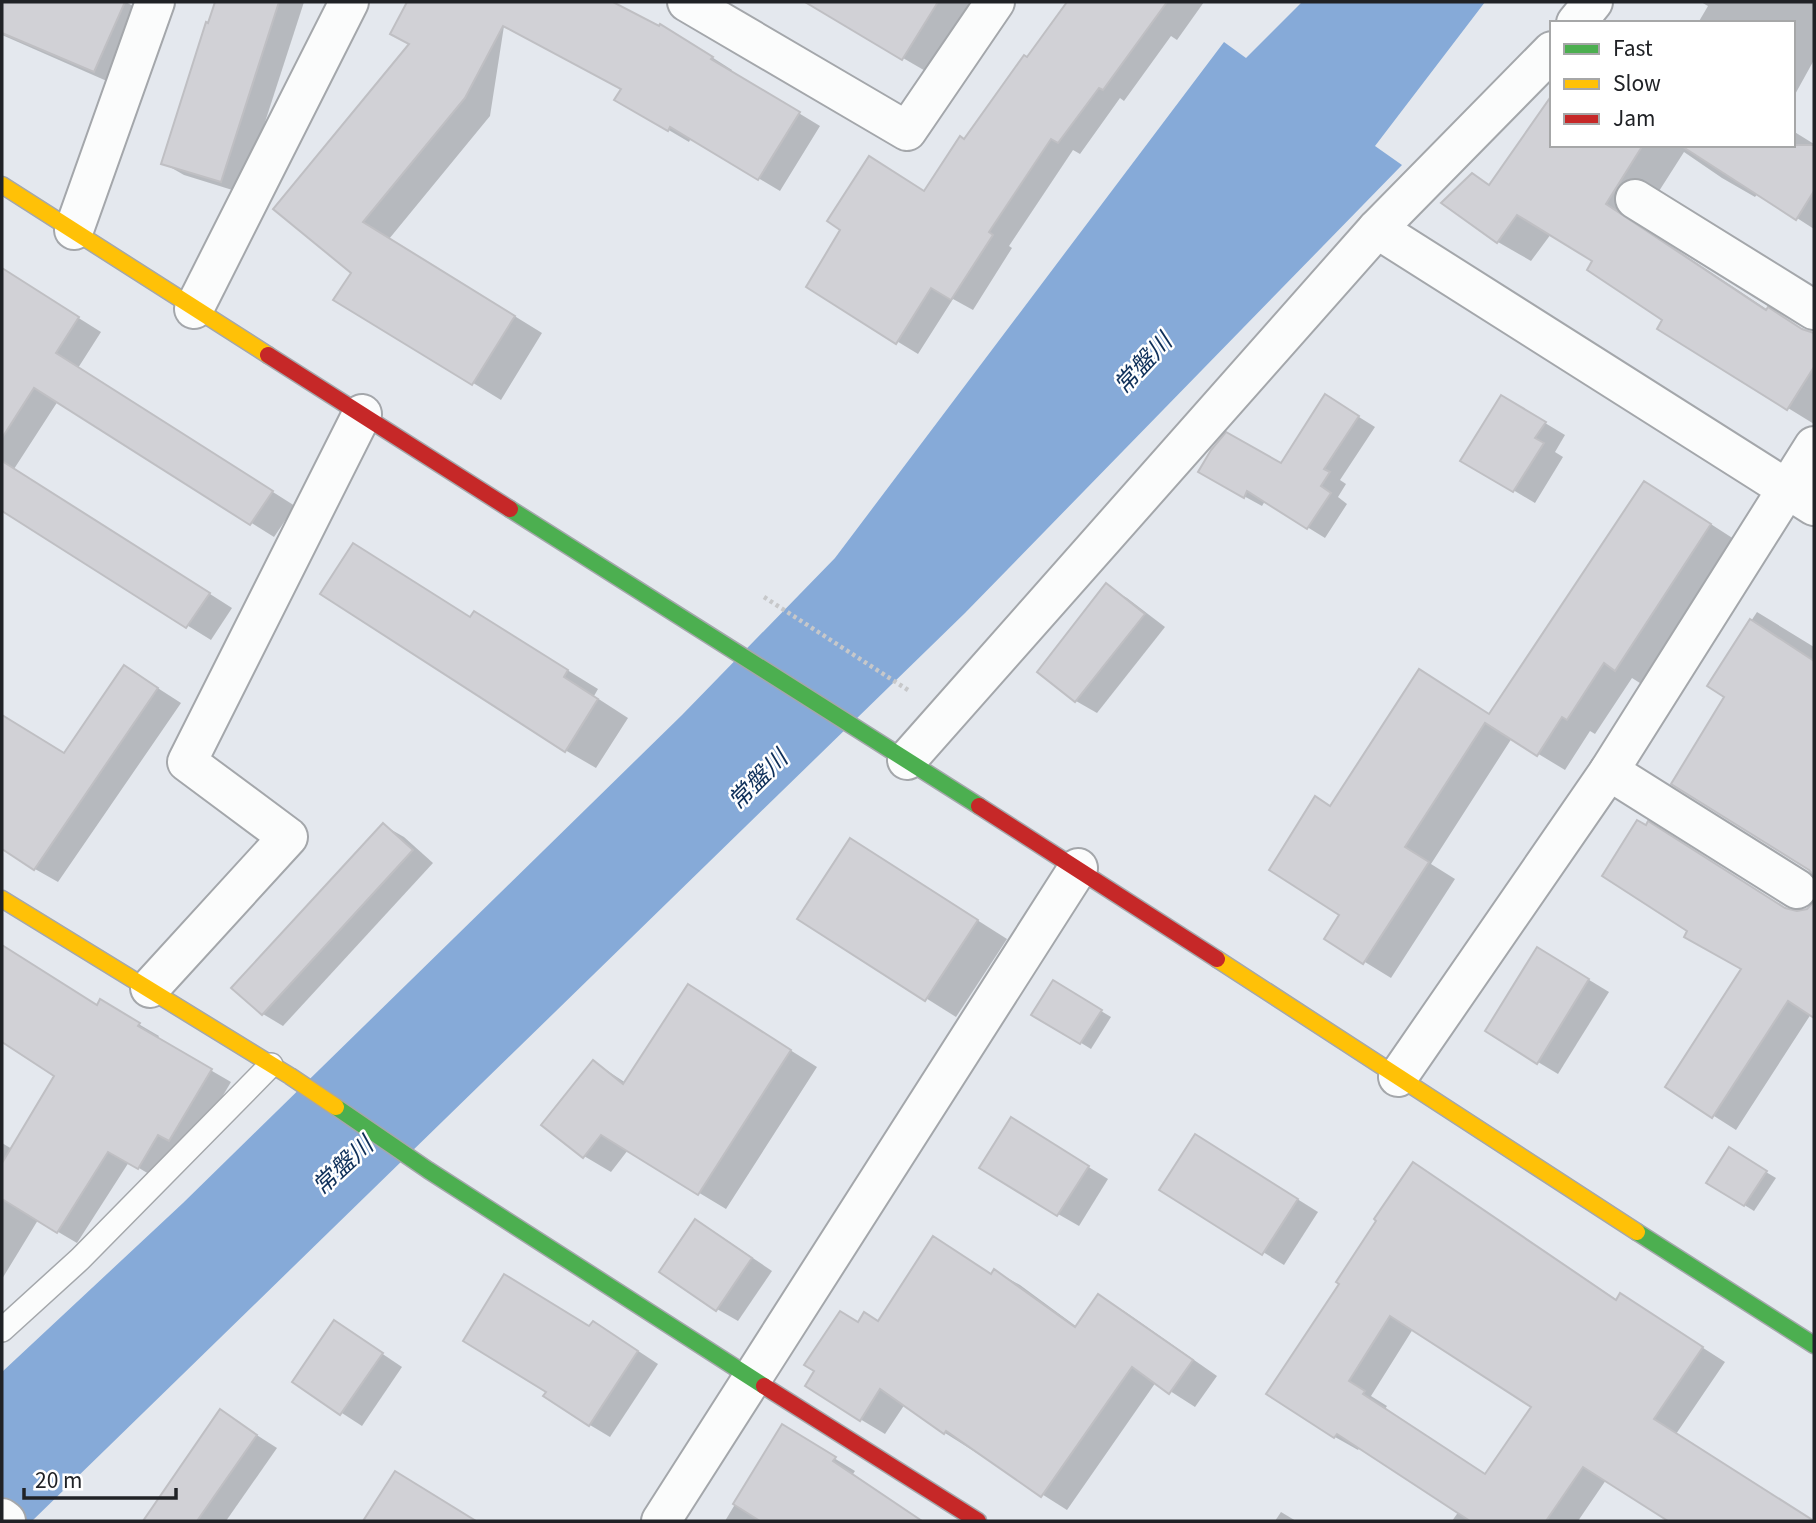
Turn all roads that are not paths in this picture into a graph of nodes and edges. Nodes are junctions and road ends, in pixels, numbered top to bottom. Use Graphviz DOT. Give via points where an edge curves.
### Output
graph roads {
  1 [pos="155,2"];
  2 [pos="349,2"];
  3 [pos="687,2"];
  4 [pos="995,2"];
  5 [pos="1594,2"];
  6 [pos="1578,21"];
  7 [pos="1550,53"];
  8 [pos="2,185"];
  9 [pos="1634,199"];
  10 [pos="1377,229"];
  11 [pos="74,230"];
  12 [pos="194,309"];
  13 [pos="1814,310"];
  14 [pos="362,414"];
  15 [pos="1814,446"];
  16 [pos="1801,498"];
  17 [pos="907,760"];
  18 [pos="1609,771"];
  19 [pos="1078,868"];
  20 [pos="1797,889"];
  21 [pos="2,899"];
  22 [pos="150,989"];
  23 [pos="280,1070"];
  24 [pos="1398,1077"];
  25 [pos="2,1330"];
  26 [pos="1814,1345"];
  27 [pos="752,1379"];
  28 [pos="661,1521"];
  29 [pos="978,1521"];
  1 -- 11 [label="street"];
  2 -- 12 [label="street"];
  3 -- 4 [label="street" via="907,131"];
  5 -- 6 [label="street"];
  7 -- 10 [label="street"];
  8 -- 11 [label="street"];
  9 -- 13 [label="street"];
  10 -- 16 [label="street"];
  10 -- 17 [label="street"];
  11 -- 12 [label="street"];
  12 -- 14 [label="street"];
  14 -- 17 [label="street"];
  14 -- 22 [label="street" via="187,762 288,837"];
  15 -- 16 [label="street"];
  16 -- 18 [label="street"];
  17 -- 19 [label="street"];
  18 -- 20 [label="street"];
  18 -- 24 [label="street"];
  19 -- 24 [label="street"];
  19 -- 27 [label="street"];
  21 -- 22 [label="street"];
  22 -- 23 [label="street"];
  23 -- 25 [label="lane"];
  23 -- 27 [label="street"];
  24 -- 26 [label="street"];
  27 -- 28 [label="street"];
  27 -- 29 [label="street"];
}
